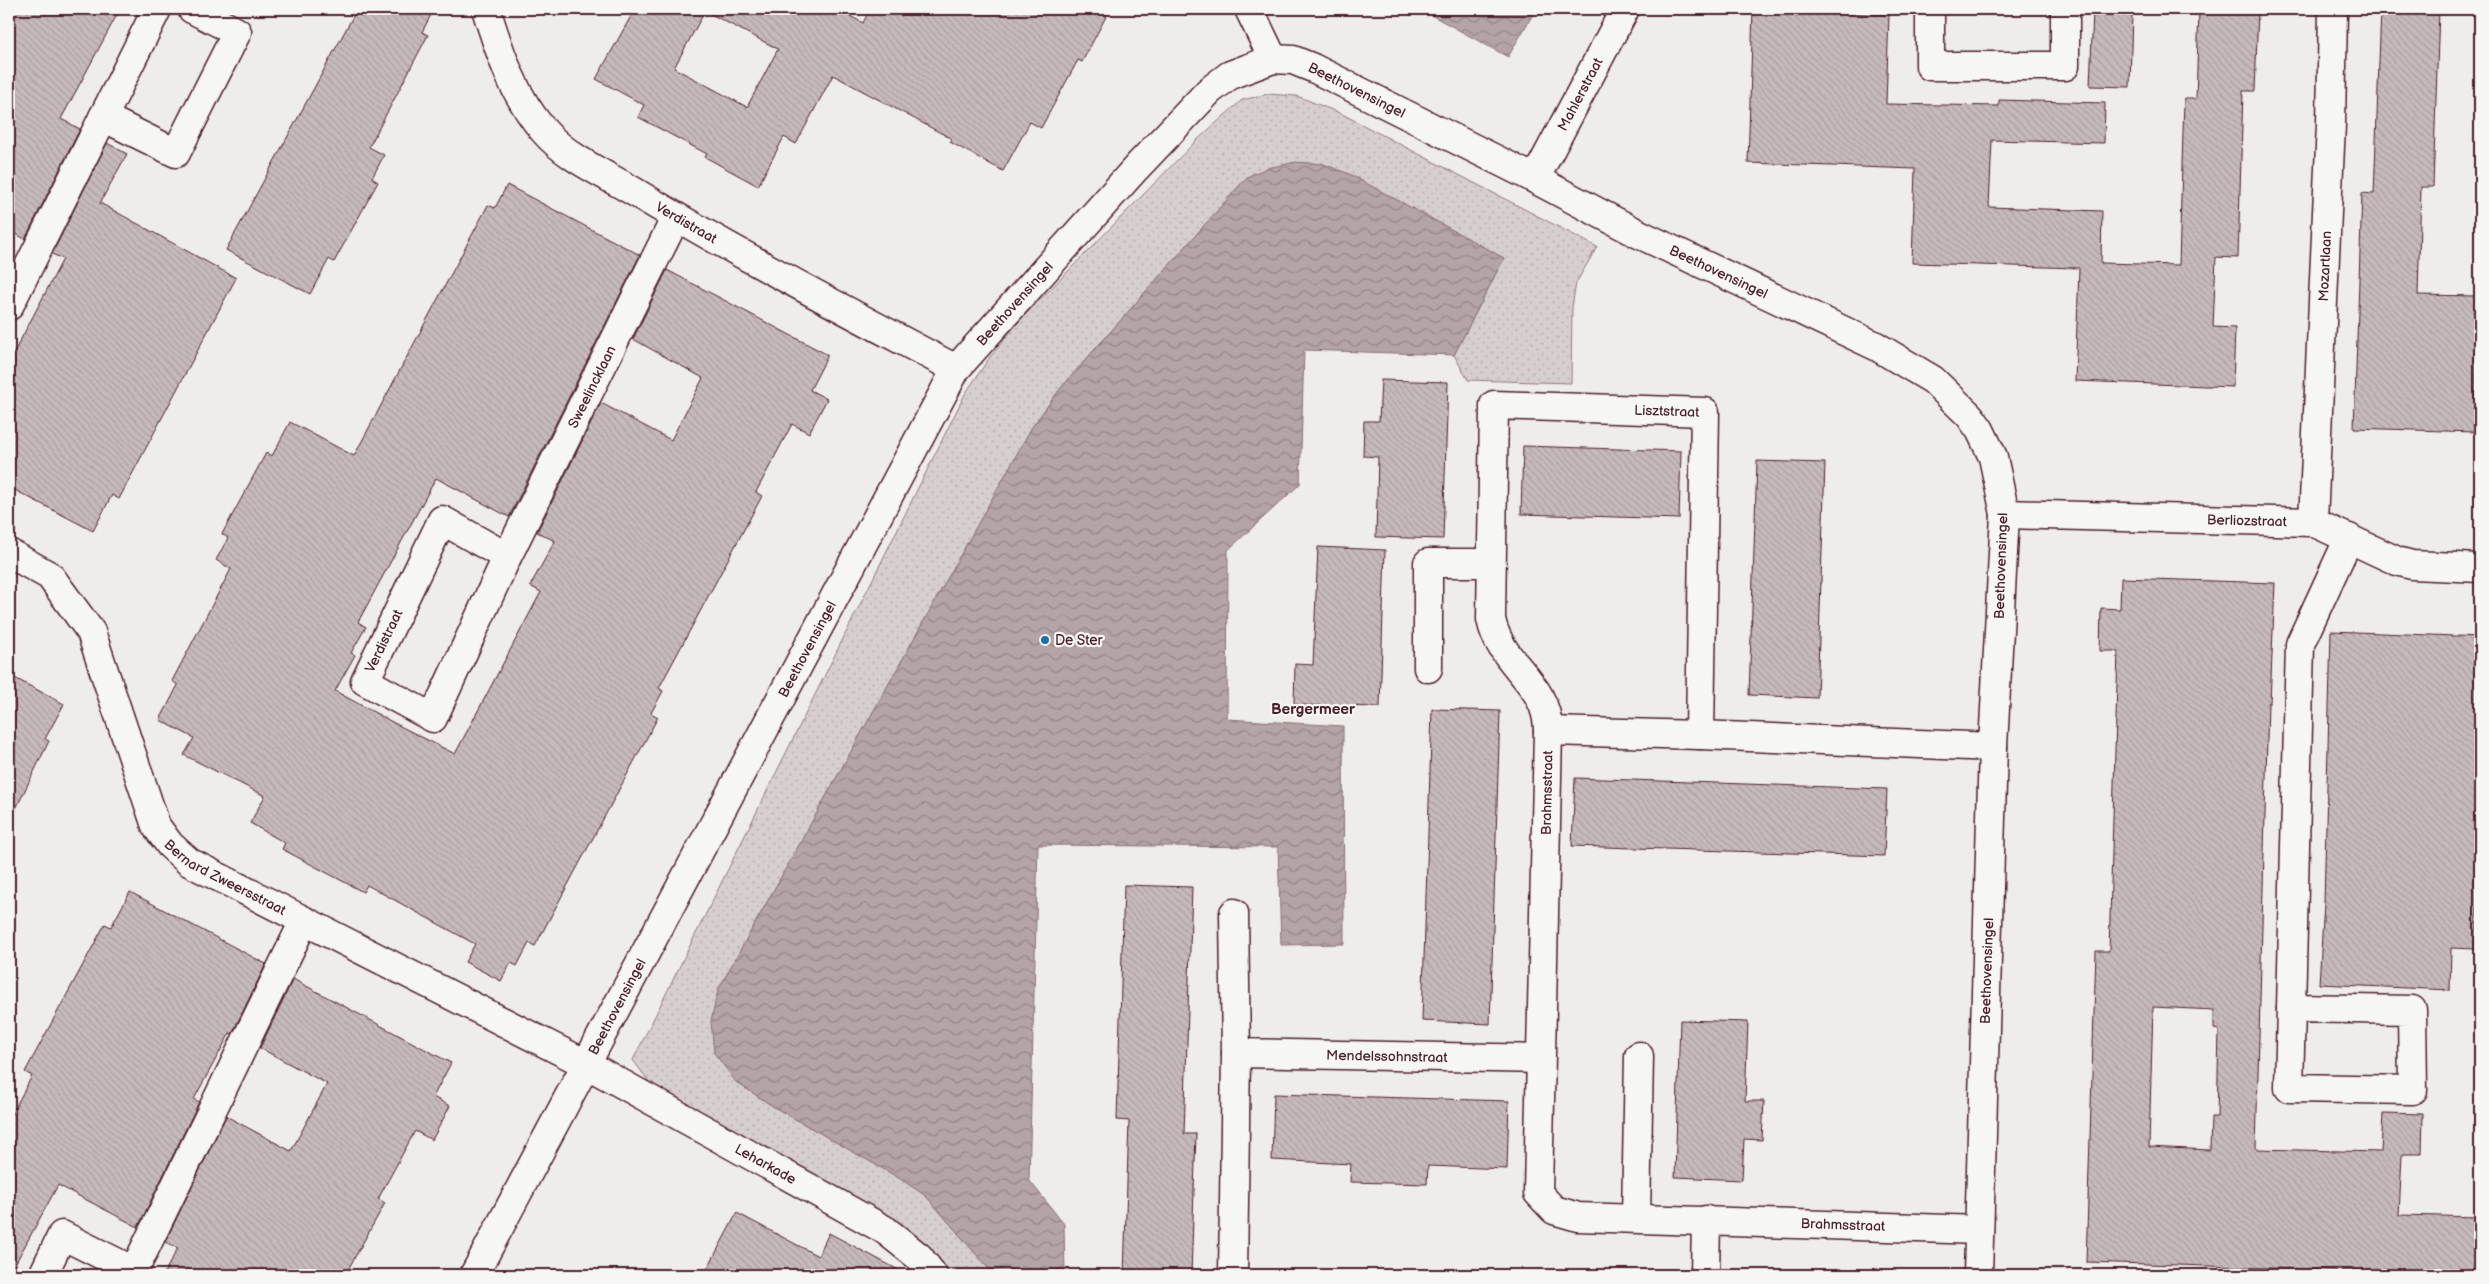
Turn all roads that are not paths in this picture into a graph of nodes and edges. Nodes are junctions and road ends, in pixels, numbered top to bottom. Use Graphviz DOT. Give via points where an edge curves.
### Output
graph roads {
  1 [pos="157,9"];
  2 [pos="192,9"];
  3 [pos="486,9"];
  4 [pos="1249,9"];
  5 [pos="1625,9"];
  6 [pos="1930,9"];
  7 [pos="2065,9"];
  8 [pos="2333,9"];
  9 [pos="1273,59"];
  10 [pos="103,117"];
  11 [pos="1535,179"];
  12 [pos="676,217"];
  13 [pos="9,306"];
  14 [pos="956,369"];
  15 [pos="2005,514"];
  16 [pos="2313,522"];
  17 [pos="2349,538"];
  18 [pos="9,553"];
  19 [pos="506,558"];
  20 [pos="1491,563"];
  21 [pos="2480,568"];
  22 [pos="1428,668"];
  23 [pos="1548,731"];
  24 [pos="1700,734"];
  25 [pos="1993,746"];
  26 [pos="1234,913"];
  27 [pos="304,921"];
  28 [pos="2291,1008"];
  29 [pos="1236,1053"];
  30 [pos="1639,1056"];
  31 [pos="1540,1059"];
  32 [pos="588,1065"];
  33 [pos="1636,1218"];
  34 [pos="1706,1220"];
  35 [pos="1979,1230"];
  36 [pos="133,1273"];
  37 [pos="43,1275"];
  38 [pos="474,1275"];
  39 [pos="933,1275"];
  40 [pos="1233,1275"];
  41 [pos="1705,1275"];
  42 [pos="1978,1275"];
  1 -- 10 [label="street"];
  2 -- 10 [label="street" via="237,32 176,153"];
  3 -- 12 [label="street, Verdistraat" via="515,90 544,132 563,149"];
  4 -- 9 [label="street"];
  5 -- 11 [label="street, Mahlerstraat"];
  6 -- 7 [label="street" via="1930,66 2065,66"];
  8 -- 16 [label="street, Mozartlaan"];
  9 -- 11 [label="street, Beethovensingel" via="1293,60 1313,68"];
  9 -- 14 [label="street, Beethovensingel" via="1230,75 1209,91"];
  10 -- 13 [label="street"];
  11 -- 15 [label="street, Beethovensingel" via="1639,234 1876,346 1933,380 1980,430 1993,457"];
  12 -- 14 [label="street, Verdistraat"];
  12 -- 19 [label="street, Sweelincklaan"];
  14 -- 32 [label="street, Beethovensingel"];
  15 -- 16 [label="street, Berliozstraat"];
  15 -- 25 [label="street, Beethovensingel"];
  16 -- 17 [label="street, Berliozstraat"];
  17 -- 21 [label="street, Berliozstraat" via="2412,565"];
  17 -- 28 [label="street" via="2300,644"];
  18 -- 27 [label="street, Bernard Zweersstraat" via="50,576 90,632 156,826 170,845 189,862"];
  19 -- 19 [label="street, Verdistraat" via="442,520 365,681 432,718"];
  20 -- 22 [label="street" via="1428,563"];
  20 -- 23 [label="street, Lisztstraat" via="1494,635 1540,695 1548,715"];
  20 -- 24 [label="street, Lisztstraat" via="1494,405 1705,412"];
  23 -- 24 [label="street, Brahmsstraat"];
  23 -- 31 [label="street, Brahmsstraat"];
  24 -- 25 [label="street, Brahmsstraat"];
  25 -- 35 [label="street, Beethovensingel"];
  26 -- 29 [label="street"];
  27 -- 32 [label="street, Bernard Zweersstraat"];
  27 -- 36 [label="street"];
  28 -- 28 [label="street" via="2289,1088 2413,1090 2412,1010"];
  29 -- 31 [label="street, Mendelssohnstraat"];
  29 -- 40 [label="street"];
  30 -- 33 [label="street"];
  31 -- 33 [label="street, Brahmsstraat" via="1538,1193 1554,1210 1578,1217"];
  32 -- 38 [label="street, Beethovensingel"];
  32 -- 39 [label="street, Leharkade" via="885,1230 919,1257"];
  33 -- 34 [label="street, Brahmsstraat"];
  34 -- 35 [label="street, Brahmsstraat"];
  34 -- 41 [label="street"];
  35 -- 42 [label="street, Beethovensingel"];
  36 -- 37 [label="street" via="62,1235"];
}
